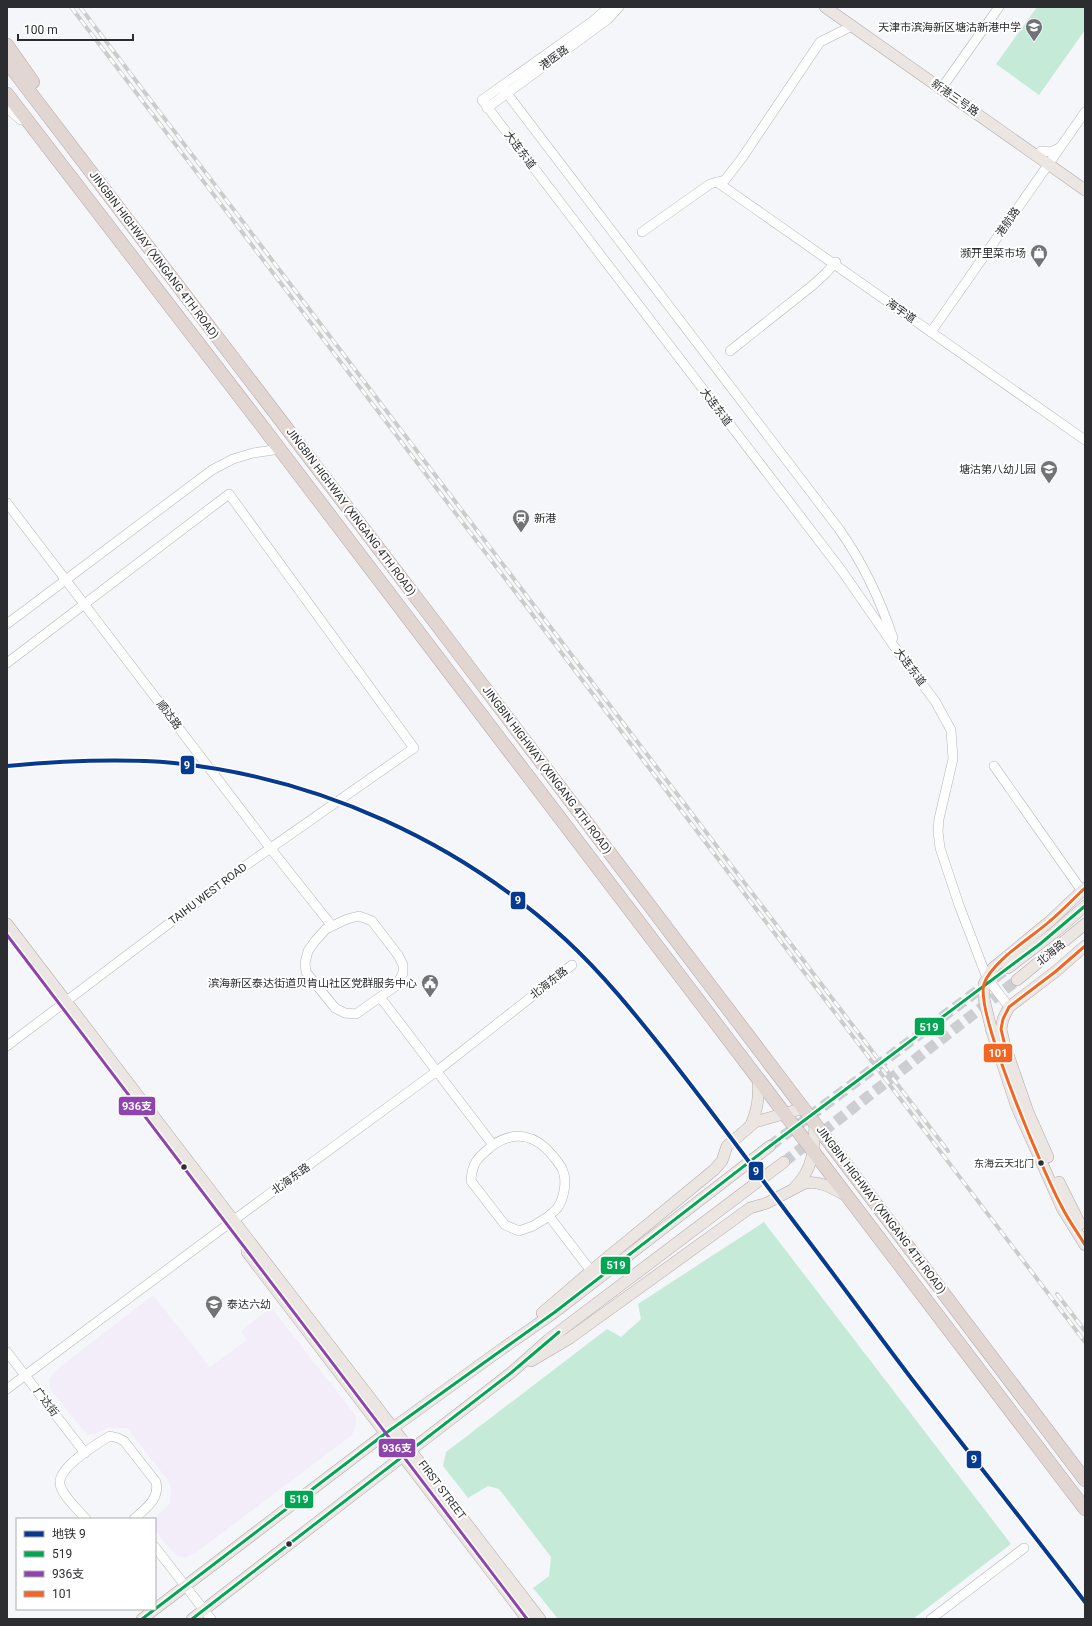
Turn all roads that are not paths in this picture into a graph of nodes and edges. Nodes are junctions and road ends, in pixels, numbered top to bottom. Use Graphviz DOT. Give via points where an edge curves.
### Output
graph roads {
  1 [pos="609,7"];
  2 [pos="619,7"];
  3 [pos="824,7"];
  4 [pos="837,7"];
  5 [pos="999,7"];
  6 [pos="852,26"];
  7 [pos="7,45"];
  8 [pos="7,62"];
  9 [pos="943,86"];
  10 [pos="504,90"];
  11 [pos="7,94"];
  12 [pos="485,104"];
  13 [pos="7,107"];
  14 [pos="1085,112"];
  15 [pos="1085,120"];
  16 [pos="1060,147"];
  17 [pos="1041,151"];
  18 [pos="1052,163"];
  19 [pos="62,164"];
  20 [pos="719,181"];
  21 [pos="1085,182"];
  22 [pos="101,185"];
  23 [pos="1085,190"];
  24 [pos="642,232"];
  25 [pos="836,263"];
  26 [pos="933,332"];
  27 [pos="730,351"];
  28 [pos="1085,436"];
  29 [pos="1085,440"];
  30 [pos="280,449"];
  31 [pos="7,504"];
  32 [pos="7,510"];
  33 [pos="64,582"];
  34 [pos="82,606"];
  35 [pos="7,624"];
  36 [pos="896,649"];
  37 [pos="7,664"];
  38 [pos="994,766"];
  39 [pos="267,848"];
  40 [pos="1084,890"];
  41 [pos="1085,906"];
  42 [pos="7,924"];
  43 [pos="1085,924"];
  44 [pos="329,927"];
  45 [pos="7,935"];
  46 [pos="1085,946"];
  47 [pos="572,965"];
  48 [pos="1008,968"];
  49 [pos="1017,980"];
  50 [pos="986,981"];
  51 [pos="380,997"];
  52 [pos="62,1001"];
  53 [pos="1008,1010"];
  54 [pos="7,1040"];
  55 [pos="7,1046"];
  56 [pos="437,1071"];
  57 [pos="758,1079"];
  58 [pos="804,1108"];
  59 [pos="784,1113"];
  60 [pos="815,1123"];
  61 [pos="752,1125"];
  62 [pos="493,1145"];
  63 [pos="770,1146"];
  64 [pos="814,1151"];
  65 [pos="784,1162"];
  66 [pos="791,1191"];
  67 [pos="848,1197"];
  68 [pos="549,1216"];
  69 [pos="230,1223"];
  70 [pos="1085,1233"];
  71 [pos="1085,1246"];
  72 [pos="591,1271"];
  73 [pos="498,1351"];
  74 [pos="7,1352"];
  75 [pos="512,1372"];
  76 [pos="25,1375"];
  77 [pos="7,1389"];
  78 [pos="390,1430"];
  79 [pos="407,1452"];
  80 [pos="84,1453"];
  81 [pos="1085,1480"];
  82 [pos="1085,1509"];
  83 [pos="85,1518"];
  84 [pos="135,1518"];
  85 [pos="156,1548"];
  86 [pos="1024,1548"];
  87 [pos="186,1586"];
  88 [pos="156,1608"];
  89 [pos="204,1609"];
  90 [pos="154,1610"];
  91 [pos="142,1619"];
  92 [pos="192,1619"];
  93 [pos="211,1619"];
  94 [pos="527,1619"];
  95 [pos="540,1619"];
  96 [pos="932,1619"];
  1 -- 10 [label="street, 港医路"];
  2 -- 10 [label="street, 港医路" via="608,19"];
  3 -- 6 [label="main road, 新港三号路"];
  4 -- 9 [label="main road, 新港三号路"];
  5 -- 9 [label="street"];
  6 -- 9 [label="main road, 新港三号路"];
  6 -- 20 [label="street" via="820,42 742,158 726,178"];
  7 -- 22 [label="highway" via="52,107"];
  8 -- 22 [label="highway, JINGBIN HIGHWAY (XINGANG 4TH ROAD)"];
  9 -- 17 [label="main road, 新港三号路"];
  9 -- 18 [label="main road, 新港三号路"];
  10 -- 12 [label="street, 港医路"];
  10 -- 36 [label="street" via="839,529 870,581 883,609"];
  11 -- 19 [label="highway, JINGBIN HIGHWAY (XINGANG 4TH ROAD)"];
  12 -- 36 [label="street, 大连东道" via="842,571"];
  13 -- 19 [label="highway"];
  14 -- 16 [label="street, 港航路"];
  15 -- 18 [label="street, 港航路"];
  16 -- 17 [label="street" via="1051,152"];
  16 -- 18 [label="street, 港航路"];
  17 -- 18 [label="main road, 新港三号路"];
  18 -- 21 [label="main road, 新港三号路"];
  18 -- 23 [label="main road, 新港三号路"];
  18 -- 26 [label="street, 港航路"];
  19 -- 30 [label="highway, JINGBIN HIGHWAY (XINGANG 4TH ROAD)"];
  20 -- 24 [label="street" via="710,184"];
  20 -- 25 [label="street, 海宇道"];
  22 -- 58 [label="highway, JINGBIN HIGHWAY (XINGANG 4TH ROAD)"];
  25 -- 26 [label="street, 海宇道"];
  25 -- 27 [label="street"];
  26 -- 28 [label="street, 海宇道"];
  26 -- 29 [label="street, 海宇道"];
  30 -- 33 [label="street" via="233,459 212,470"];
  30 -- 57 [label="highway, JINGBIN HIGHWAY (XINGANG 4TH ROAD)"];
  31 -- 33 [label="street, 顺达路"];
  32 -- 33 [label="street, 顺达路"];
  33 -- 34 [label="street, 顺达路"];
  33 -- 35 [label="street"];
  34 -- 37 [label="street"];
  34 -- 39 [label="street, 顺达路"];
  34 -- 39 [label="street, TAIHU WEST ROAD" via="229,494 413,746"];
  36 -- 50 [label="street, 大连东道" via="935,702 951,730 953,753 939,819 939,840"];
  38 -- 40 [label="street"];
  39 -- 44 [label="street, 顺达路"];
  39 -- 52 [label="street, TAIHU WEST ROAD"];
  40 -- 50 [label="main road" via="993,968"];
  41 -- 48 [label="main road, 北海路"];
  42 -- 52 [label="main road, FIRST STREET"];
  43 -- 49 [label="main road, 北海路"];
  44 -- 51 [label="street" via="359,916 372,921 398,955 403,965 402,973 396,986"];
  44 -- 51 [label="street" via="314,941 308,951 306,972 335,1008 345,1013 356,1014"];
  45 -- 52 [label="main road, FIRST STREET"];
  46 -- 53 [label="main road"];
  47 -- 56 [label="street, 北海东路"];
  50 -- 53 [label="street, 大连东道"];
  50 -- 71 [label="main road" via="985,1001 992,1032 1016,1105 1062,1208"];
  51 -- 56 [label="street"];
  52 -- 54 [label="street, TAIHU WEST ROAD"];
  52 -- 55 [label="street, TAIHU WEST ROAD"];
  52 -- 69 [label="main road, FIRST STREET"];
  53 -- 70 [label="main road" via="1001,1029 1028,1112 1061,1188"];
  56 -- 62 [label="street"];
  56 -- 69 [label="street, 北海东路"];
  57 -- 59 [label="highway, JINGBIN HIGHWAY (XINGANG 4TH ROAD)"];
  57 -- 61 [label="main road" via="758,1109"];
  58 -- 59 [label="main road"];
  58 -- 60 [label="highway, JINGBIN HIGHWAY (XINGANG 4TH ROAD)"];
  59 -- 61 [label="main road"];
  59 -- 64 [label="highway, JINGBIN HIGHWAY (XINGANG 4TH ROAD)"];
  60 -- 64 [label="main road"];
  60 -- 81 [label="highway, JINGBIN HIGHWAY (XINGANG 4TH ROAD)"];
  61 -- 72 [label="main road" via="726,1146 722,1161 714,1170"];
  62 -- 68 [label="street" via="502,1139 519,1136 536,1140 558,1162 564,1172 563,1194 558,1207"];
  62 -- 68 [label="street" via="476,1160 471,1181 505,1225 518,1231 533,1226"];
  63 -- 73 [label="main road" via="555,1312"];
  64 -- 66 [label="main road" via="807,1172"];
  64 -- 67 [label="highway, JINGBIN HIGHWAY (XINGANG 4TH ROAD)"];
  65 -- 75 [label="main road" via="548,1340"];
  66 -- 67 [label="main road" via="812,1182 828,1186"];
  66 -- 75 [label="main road" via="750,1208 570,1338"];
  67 -- 82 [label="highway, JINGBIN HIGHWAY (XINGANG 4TH ROAD)"];
  68 -- 72 [label="street"];
  69 -- 76 [label="street, 北海东路"];
  69 -- 78 [label="main road, FIRST STREET"];
  72 -- 73 [label="main road"];
  73 -- 78 [label="main road"];
  74 -- 76 [label="street, 广达街"];
  75 -- 79 [label="main road"];
  76 -- 77 [label="street, 北海东路"];
  76 -- 80 [label="street, 广达街"];
  78 -- 79 [label="main road, FIRST STREET"];
  78 -- 87 [label="main road"];
  79 -- 89 [label="main road"];
  79 -- 94 [label="main road, FIRST STREET"];
  79 -- 95 [label="main road, FIRST STREET"];
  80 -- 83 [label="street" via="63,1472 60,1485"];
  80 -- 84 [label="street" via="110,1436 118,1438 130,1448 158,1488 154,1500"];
  85 -- 87 [label="street"];
  86 -- 96 [label="street"];
  87 -- 88 [label="main road"];
  87 -- 89 [label="street"];
  89 -- 92 [label="main road"];
  89 -- 93 [label="street"];
  90 -- 91 [label="main road"];
}
